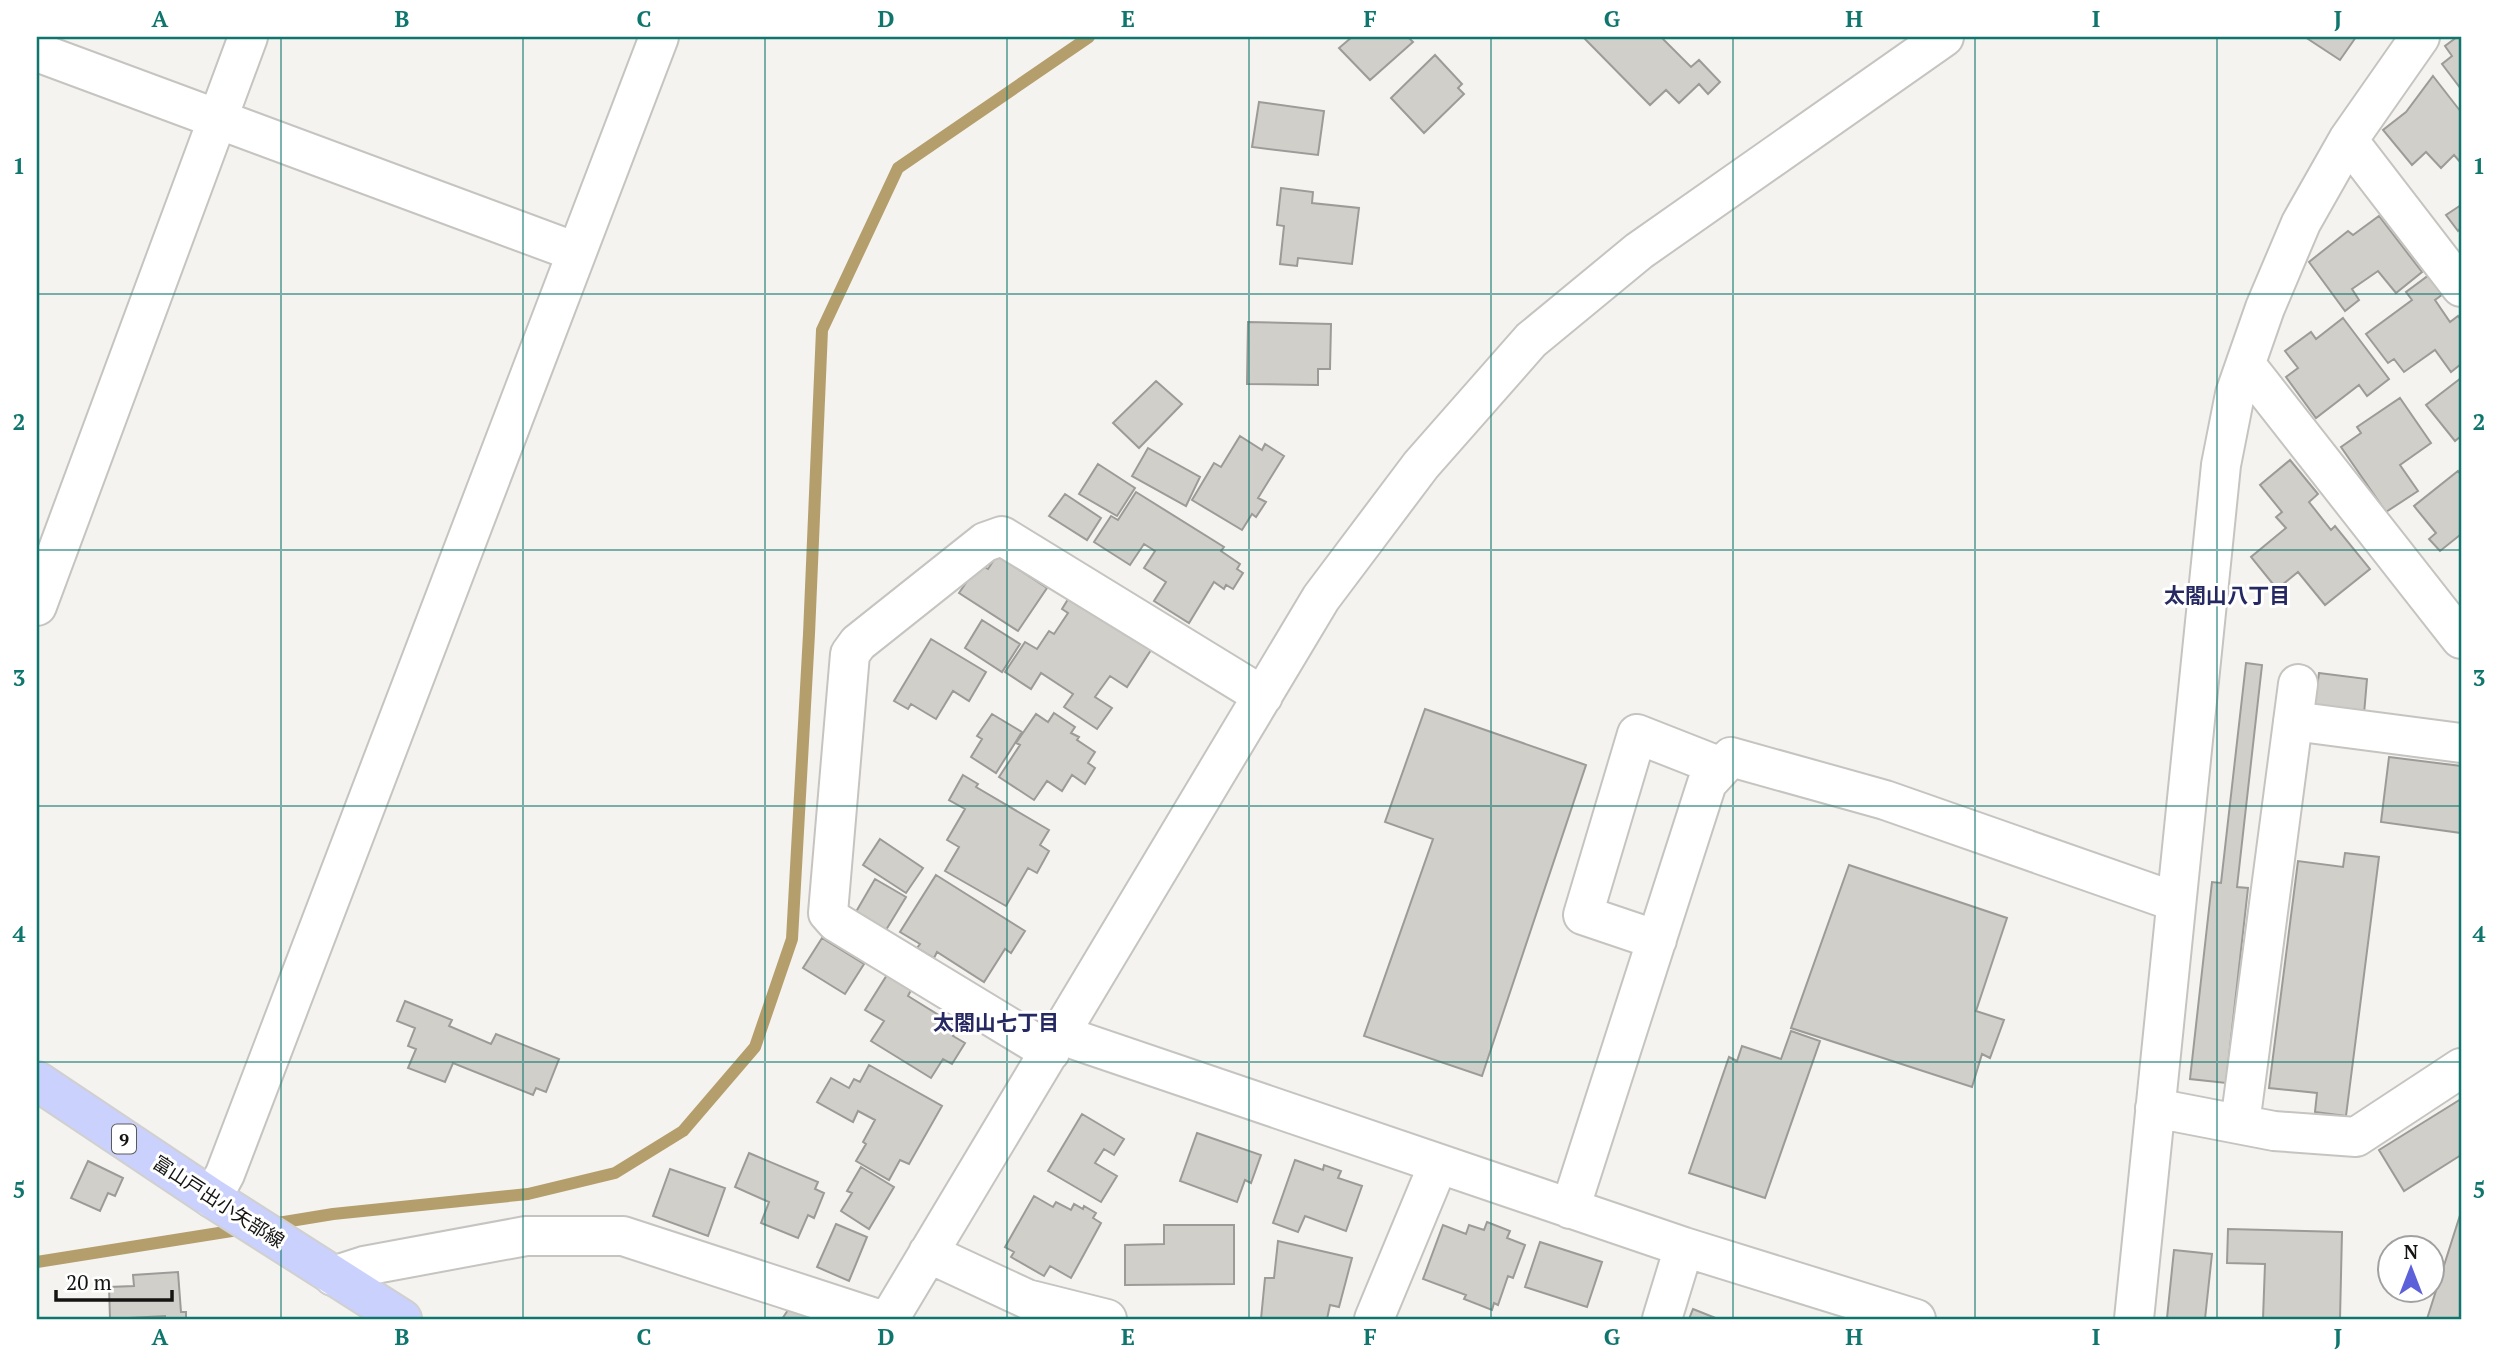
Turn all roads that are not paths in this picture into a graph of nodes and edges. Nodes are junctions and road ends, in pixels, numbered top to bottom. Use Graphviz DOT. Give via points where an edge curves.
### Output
graph roads {
  1 [pos="248,37"];
  2 [pos="659,37"];
  3 [pos="1944,37"];
  4 [pos="2420,37"];
  5 [pos="37,52"];
  6 [pos="218,118"];
  7 [pos="2348,140"];
  8 [pos="576,252"];
  9 [pos="2461,287"];
  10 [pos="2246,365"];
  11 [pos="37,606"];
  12 [pos="2461,639"];
  13 [pos="1263,696"];
  14 [pos="2461,743"];
  15 [pos="1721,767"];
  16 [pos="2176,902"];
  17 [pos="1657,940"];
  18 [pos="1055,1044"];
  19 [pos="2461,1068"];
  20 [pos="37,1081"];
  21 [pos="2155,1108"];
  22 [pos="2240,1124"];
  23 [pos="1438,1165"];
  24 [pos="220,1202"];
  25 [pos="1570,1209"];
  26 [pos="1684,1247"];
  27 [pos="928,1253"];
  28 [pos="324,1270"];
  29 [pos="402,1319"];
  30 [pos="878,1319"];
  31 [pos="888,1319"];
  32 [pos="1107,1319"];
  33 [pos="1374,1319"];
  34 [pos="1662,1319"];
  35 [pos="1916,1319"];
  36 [pos="2134,1319"];
  1 -- 6 [label="street"];
  2 -- 8 [label="street"];
  3 -- 13 [label="street" via="1639,251 1531,340 1421,465 1321,598"];
  4 -- 7 [label="street"];
  5 -- 6 [label="street"];
  6 -- 8 [label="street"];
  6 -- 11 [label="street"];
  7 -- 9 [label="street"];
  7 -- 10 [label="street" via="2301,223 2264,308"];
  8 -- 24 [label="street" via="225,1174"];
  10 -- 12 [label="street"];
  10 -- 16 [label="street" via="2235,394 2221,465"];
  13 -- 18 [label="street"];
  13 -- 18 [label="street" via="1002,536 985,542 850,654 828,913 836,922"];
  14 -- 22 [label="street" via="2296,702"];
  15 -- 16 [label="street" via="1731,757 1885,800"];
  15 -- 17 [label="street" via="1707,783"];
  15 -- 17 [label="street" via="1637,734 1584,915"];
  16 -- 21 [label="street"];
  17 -- 25 [label="street"];
  18 -- 23 [label="street"];
  18 -- 27 [label="street"];
  19 -- 22 [label="street" via="2356,1137"];
  20 -- 24 [label="main road, 富山戸出小矢部線 / 9"];
  21 -- 22 [label="street"];
  21 -- 36 [label="street"];
  23 -- 25 [label="street"];
  23 -- 33 [label="street"];
  24 -- 28 [label="main road, 富山戸出小矢部線 / 9"];
  25 -- 26 [label="street"];
  26 -- 34 [label="street"];
  26 -- 35 [label="street"];
  27 -- 31 [label="street"];
  27 -- 32 [label="street" via="1027,1299"];
  28 -- 29 [label="main road, 富山戸出小矢部線 / 9"];
  28 -- 30 [label="street" via="526,1236 623,1236"];
}
